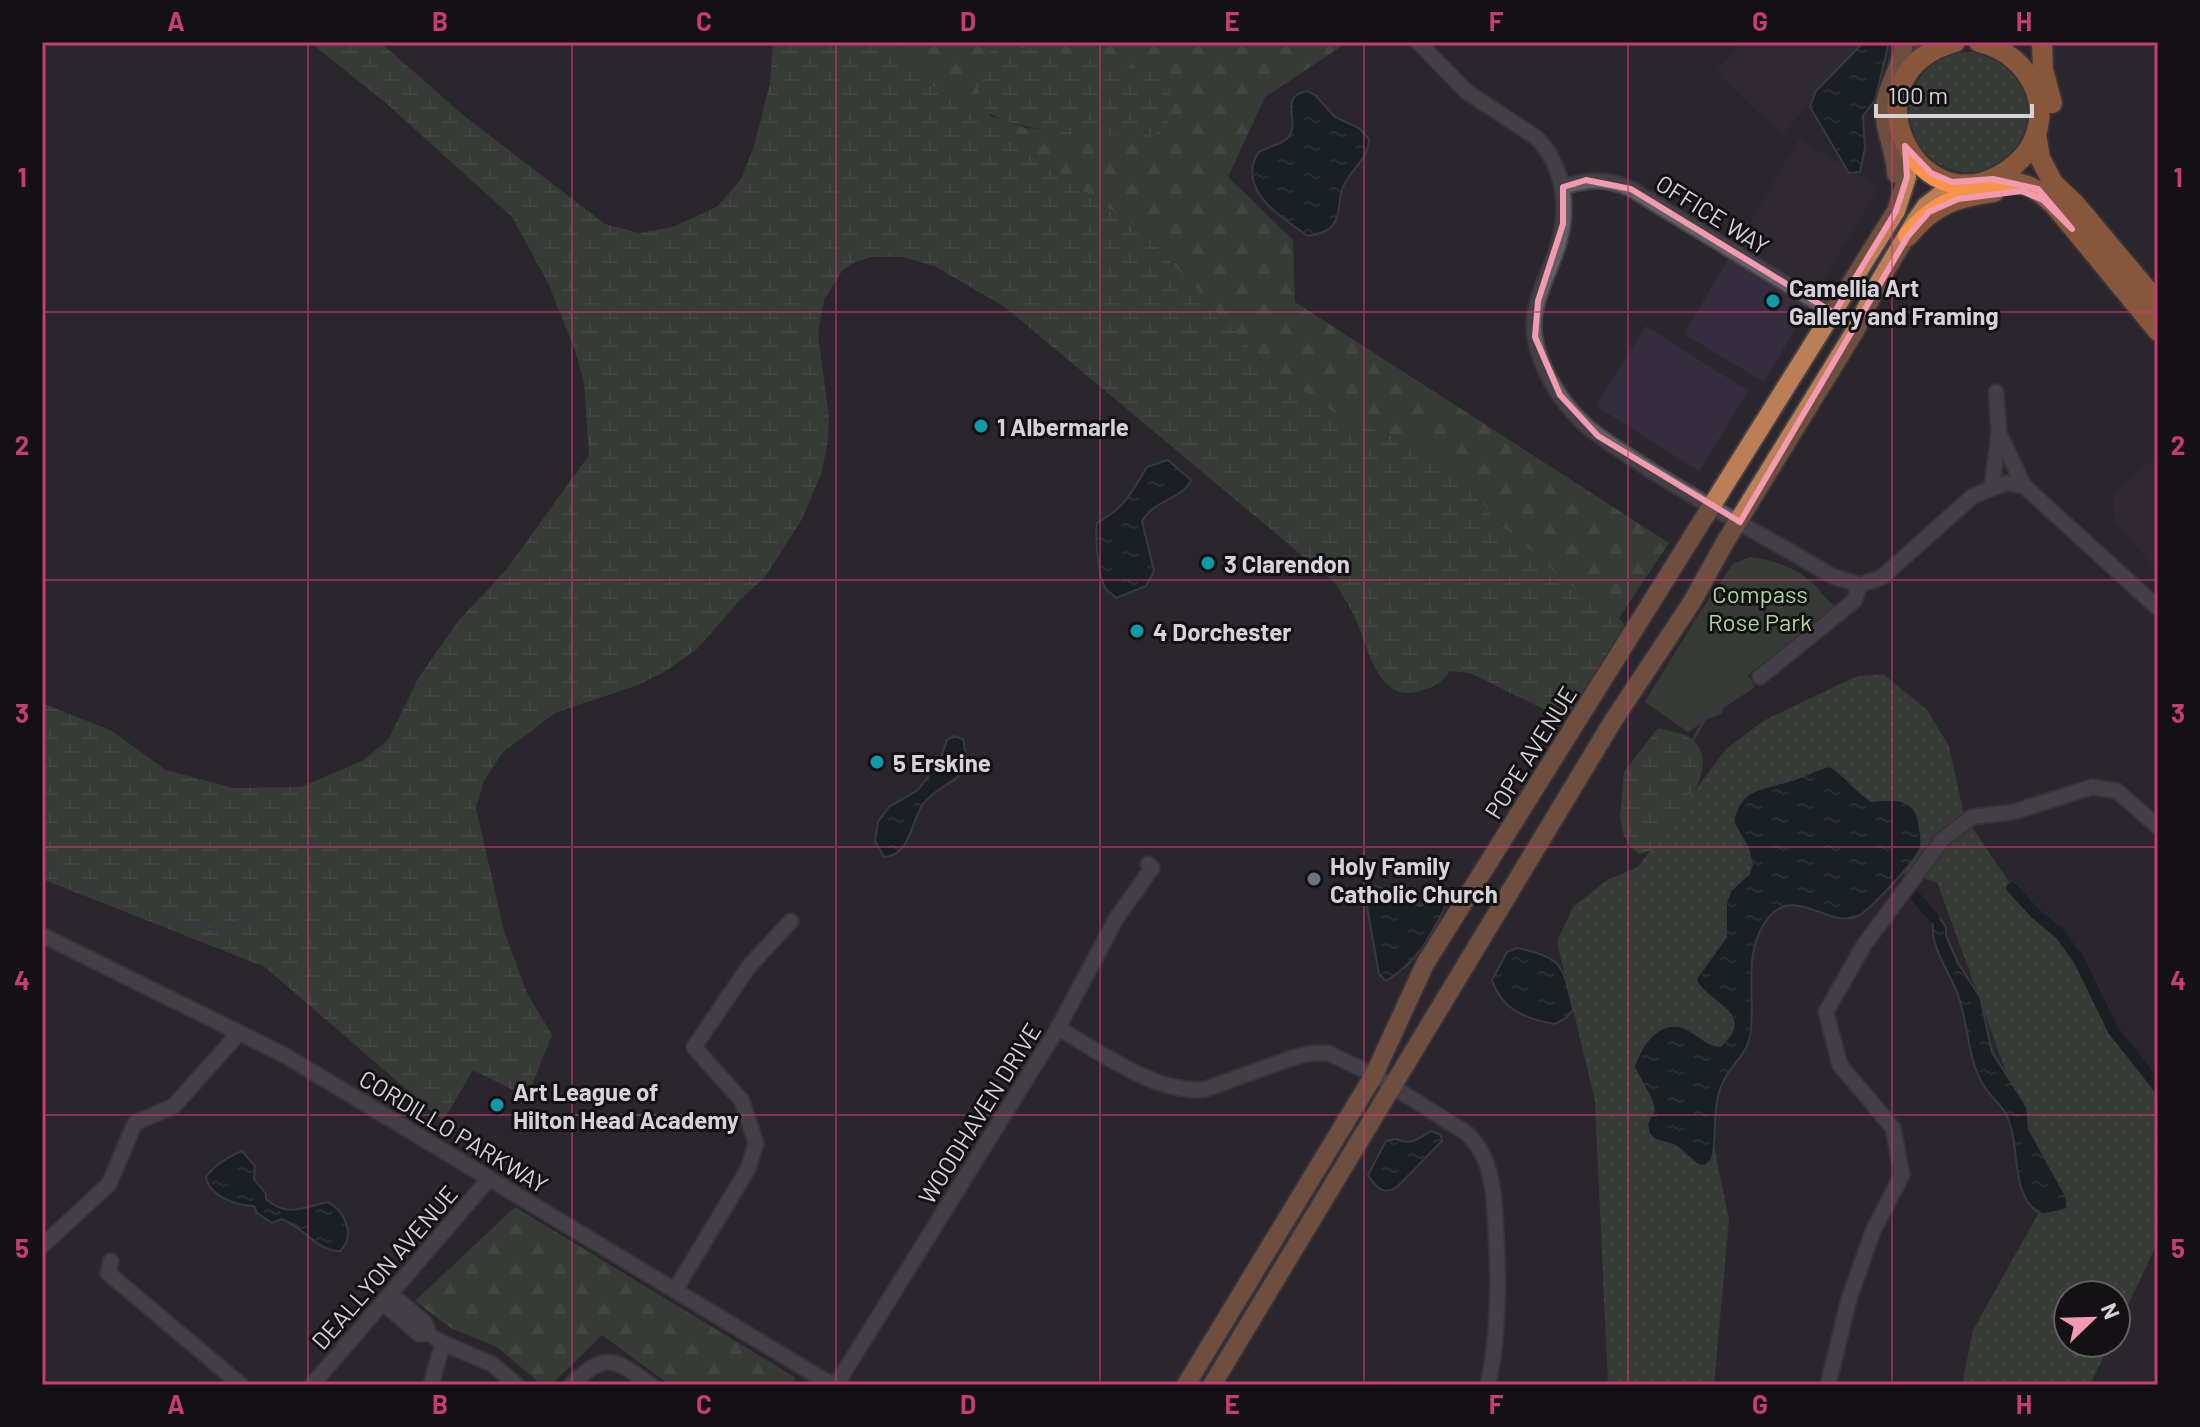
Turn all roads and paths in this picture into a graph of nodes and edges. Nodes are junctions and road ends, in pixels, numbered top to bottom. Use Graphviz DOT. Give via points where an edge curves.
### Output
graph roads {
  1 [pos="1418,42"];
  2 [pos="1903,42"];
  3 [pos="1912,42"];
  4 [pos="1955,42"];
  5 [pos="1981,42"];
  6 [pos="2033,42"];
  7 [pos="2042,42"];
  8 [pos="1915,64"];
  9 [pos="2036,91"];
  10 [pos="2036,134"];
  11 [pos="1905,146"];
  12 [pos="1993,179"];
  13 [pos="1966,183"];
  14 [pos="1563,187"];
  15 [pos="2075,204"];
  16 [pos="2072,229"];
  17 [pos="1882,231"];
  18 [pos="1908,236"];
  19 [pos="2158,303"];
  20 [pos="1834,313"];
  21 [pos="2158,331"];
  22 [pos="1996,392"];
  23 [pos="1999,432"];
  24 [pos="1992,486"];
  25 [pos="2024,486"];
  26 [pos="1713,507"];
  27 [pos="1740,522"];
  28 [pos="1860,585"];
  29 [pos="2158,608"];
  30 [pos="1760,677"];
  31 [pos="1520,814"];
  32 [pos="2158,827"];
  33 [pos="1548,833"];
  34 [pos="1148,864"];
  35 [pos="791,921"];
  36 [pos="42,935"];
  37 [pos="1058,1028"];
  38 [pos="238,1034"];
  39 [pos="1374,1075"];
  40 [pos="1392,1088"];
  41 [pos="489,1179"];
  42 [pos="42,1246"];
  43 [pos="111,1261"];
  44 [pos="675,1290"];
  45 [pos="387,1299"];
  46 [pos="443,1343"];
  47 [pos="241,1385"];
  48 [pos="312,1385"];
  49 [pos="431,1385"];
  50 [pos="517,1385"];
  51 [pos="571,1385"];
  52 [pos="651,1385"];
  53 [pos="834,1385"];
  54 [pos="1186,1385"];
  55 [pos="1212,1385"];
  56 [pos="1488,1385"];
  57 [pos="1828,1385"];
  1 -- 14 [label="street" via="1467,92 1537,138"];
  2 -- 17 [label="main road" via="1885,103 1896,171"];
  3 -- 8 [label="street"];
  4 -- 8 [label="highway" via="1939,46"];
  5 -- 9 [label="highway" via="2015,59"];
  6 -- 9 [label="highway"];
  7 -- 15 [label="highway" via="2052,104 2050,162"];
  8 -- 11 [label="highway" via="1899,91 1897,116"];
  9 -- 10 [label="highway"];
  10 -- 12 [label="highway" via="2015,166"];
  10 -- 15 [label="highway" via="2045,171"];
  11 -- 13 [label="highway" via="1931,173"];
  11 -- 17 [label="main road, POPE AVENUE" via="1903,195"];
  12 -- 13 [label="highway"];
  12 -- 16 [label="highway" via="2038,189"];
  13 -- 18 [label="main road" via="1926,206"];
  14 -- 20 [label="street, OFFICE WAY" via="1599,179 1631,189"];
  14 -- 26 [label="street" via="1563,224 1534,322 1540,356 1571,410 1598,436"];
  15 -- 19 [label="highway"];
  16 -- 18 [label="highway" via="2037,195 2005,190 1945,203"];
  16 -- 21 [label="highway"];
  17 -- 20 [label="main road, POPE AVENUE"];
  18 -- 27 [label="main road"];
  20 -- 26 [label="main road, POPE AVENUE"];
  22 -- 23 [label="street"];
  23 -- 24 [label="street"];
  23 -- 25 [label="street"];
  24 -- 25 [label="street"];
  24 -- 28 [label="street" via="1973,496 1882,577"];
  25 -- 29 [label="street"];
  26 -- 27 [label="street"];
  26 -- 31 [label="main road, POPE AVENUE"];
  27 -- 28 [label="street" via="1832,576"];
  27 -- 33 [label="main road"];
  28 -- 30 [label="street" via="1854,601"];
  31 -- 33 [label="main road"];
  31 -- 39 [label="main road, POPE AVENUE" via="1425,964"];
  32 -- 57 [label="street" via="2117,791 2092,787 2013,812 1972,817 1942,840 1864,945 1826,1012 1840,1065 1893,1128 1902,1175 1863,1258"];
  33 -- 40 [label="main road"];
  34 -- 37 [label="street, WOODHAVEN DRIVE" via="1152,868 1116,919"];
  35 -- 44 [label="street" via="750,965 694,1047 742,1101 756,1143 748,1169"];
  36 -- 38 [label="street, CORDILLO PARKWAY"];
  37 -- 39 [label="street" via="1138,1072 1192,1091 1313,1053 1339,1056"];
  37 -- 53 [label="street, WOODHAVEN DRIVE"];
  38 -- 41 [label="street, CORDILLO PARKWAY" via="286,1056"];
  38 -- 42 [label="street" via="174,1106 135,1123 109,1184"];
  39 -- 40 [label="street"];
  39 -- 54 [label="main road, POPE AVENUE"];
  40 -- 55 [label="main road"];
  40 -- 56 [label="street" via="1468,1134 1487,1163 1498,1274"];
  41 -- 44 [label="street, CORDILLO PARKWAY"];
  41 -- 45 [label="street, DEALLYON AVENUE"];
  43 -- 47 [label="street" via="108,1273 116,1281"];
  44 -- 53 [label="street, CORDILLO PARKWAY"];
  45 -- 46 [label="street" via="419,1334"];
  45 -- 48 [label="street, DEALLYON AVENUE"];
  46 -- 49 [label="street"];
  46 -- 50 [label="street" via="492,1364"];
  51 -- 52 [label="street" via="609,1361"];
}
